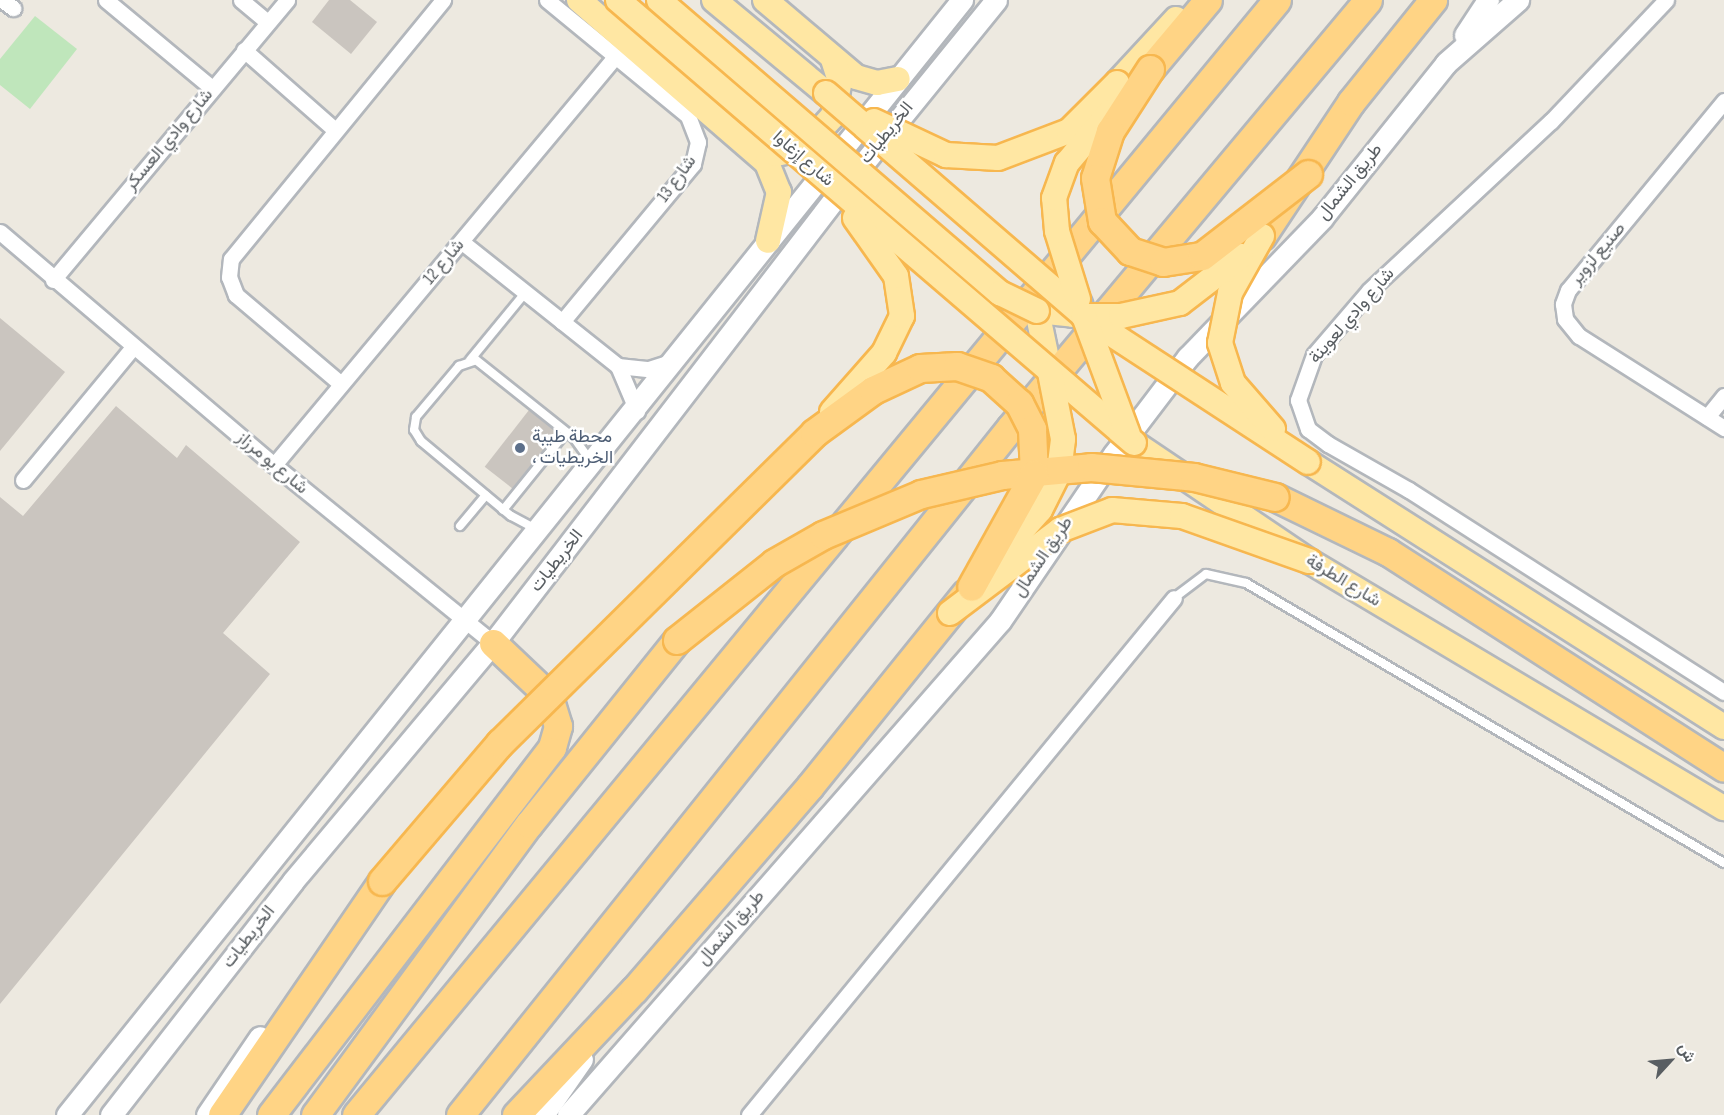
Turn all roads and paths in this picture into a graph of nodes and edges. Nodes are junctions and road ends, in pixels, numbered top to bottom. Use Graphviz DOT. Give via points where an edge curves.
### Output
graph roads {
  1 [pos="106,0"];
  2 [pos="241,0"];
  3 [pos="286,0"];
  4 [pos="443,0"];
  5 [pos="547,0"];
  6 [pos="579,0"];
  7 [pos="618,0"];
  8 [pos="659,0"];
  9 [pos="714,0"];
  10 [pos="765,0"];
  11 [pos="962,0"];
  12 [pos="996,0"];
  13 [pos="1276,0"];
  14 [pos="1368,0"];
  15 [pos="1433,0"];
  16 [pos="1488,0"];
  17 [pos="1518,0"];
  18 [pos="1666,0"];
  19 [pos="1201,2"];
  20 [pos="267,22"];
  21 [pos="244,50"];
  22 [pos="614,58"];
  23 [pos="833,59"];
  24 [pos="1446,63"];
  25 [pos="1150,69"];
  26 [pos="898,79"];
  27 [pos="212,88"];
  28 [pos="826,93"];
  29 [pos="1724,101"];
  30 [pos="335,130"];
  31 [pos="753,150"];
  32 [pos="1308,174"];
  33 [pos="826,180"];
  34 [pos="0,232"];
  35 [pos="988,232"];
  36 [pos="1262,236"];
  37 [pos="768,241"];
  38 [pos="462,242"];
  39 [pos="53,280"];
  40 [pos="525,293"];
  41 [pos="1037,311"];
  42 [pos="1084,316"];
  43 [pos="988,318"];
  44 [pos="562,322"];
  45 [pos="133,347"];
  46 [pos="677,359"];
  47 [pos="470,360"];
  48 [pos="618,366"];
  49 [pos="1050,373"];
  50 [pos="341,384"];
  51 [pos="1724,396"];
  52 [pos="637,411"];
  53 [pos="1707,417"];
  54 [pos="1724,428"];
  55 [pos="566,432"];
  56 [pos="814,433"];
  57 [pos="1134,443"];
  58 [pos="1308,462"];
  59 [pos="592,463"];
  60 [pos="274,465"];
  61 [pos="23,480"];
  62 [pos="486,495"];
  63 [pos="503,510"];
  64 [pos="460,526"];
  65 [pos="538,530"];
  66 [pos="1309,561"];
  67 [pos="971,587"];
  68 [pos="1174,598"];
  69 [pos="950,613"];
  70 [pos="463,619"];
  71 [pos="493,643"];
  72 [pos="1724,692"];
  73 [pos="1724,727"];
  74 [pos="1724,768"];
  75 [pos="1724,808"];
  76 [pos="1724,863"];
  77 [pos="348,926"];
  78 [pos="634,990"];
  79 [pos="67,1115"];
  80 [pos="111,1115"];
  81 [pos="207,1115"];
  82 [pos="222,1115"];
  83 [pos="271,1115"];
  84 [pos="315,1115"];
  85 [pos="356,1115"];
  86 [pos="460,1115"];
  87 [pos="516,1115"];
  88 [pos="543,1115"];
  89 [pos="567,1115"];
  90 [pos="749,1115"];
  1 -- 27 [label="street"];
  2 -- 20 [label="street"];
  3 -- 20 [label="street, شارع وادي العسكر"];
  4 -- 30 [label="street"];
  5 -- 22 [label="street, شارع 13"];
  6 -- 31 [label="main road"];
  7 -- 33 [label="main road, شارع إزغاوا, bridge"];
  8 -- 41 [label="main road, bridge" via="1000,293"];
  9 -- 28 [label="main road"];
  10 -- 23 [label="main road"];
  11 -- 26 [label="main road, الخريطيات"];
  12 -- 71 [label="main road, الخريطيات" via="832,202"];
  13 -- 85 [label="highway"];
  14 -- 86 [label="highway" via="1010,428"];
  15 -- 32 [label="highway" via="1351,102"];
  16 -- 24 [label="main road"];
  17 -- 24 [label="main road, طريق الشمال"];
  18 -- 72 [label="street, شارع وادي لعوينة" via="1551,121 1369,291 1314,355 1298,400 1308,429 1328,444 1409,490"];
  19 -- 25 [label="highway"];
  19 -- 28 [label="main road, bridge" via="1084,119 1017,154 981,159 946,155"];
  20 -- 21 [label="street, شارع وادي العسكر"];
  21 -- 27 [label="street, شارع وادي العسكر"];
  21 -- 30 [label="street"];
  22 -- 38 [label="street, شارع 12"];
  22 -- 44 [label="street, شارع 13" via="688,116 698,150 693,164"];
  23 -- 26 [label="main road" via="866,81"];
  23 -- 31 [label="main road" via="840,92 822,132 794,153"];
  24 -- 89 [label="main road, طريق الشمال" via="1323,218 1188,357 1114,454 1000,621"];
  25 -- 32 [label="highway, bridge" via="1110,131 1095,178 1102,221 1130,251 1163,262 1202,256"];
  25 -- 42 [label="main road, bridge" via="1077,150 1055,190 1057,231"];
  26 -- 37 [label="main road, الخريطيات"];
  27 -- 39 [label="street, شارع وادي العسكر"];
  28 -- 35 [label="main road, bridge"];
  29 -- 53 [label="street, صنيع لزوير" via="1568,290 1563,304 1565,319 1579,336"];
  30 -- 50 [label="street" via="243,241 228,278 244,304"];
  31 -- 37 [label="main road" via="778,182"];
  32 -- 36 [label="highway, bridge"];
  33 -- 43 [label="main road, شارع إزغاوا, bridge"];
  33 -- 56 [label="main road, bridge" via="892,268 902,307 890,344"];
  34 -- 39 [label="street, شارع بو مرزاز"];
  35 -- 41 [label="main road, bridge" via="1021,270"];
  35 -- 42 [label="main road, bridge"];
  36 -- 42 [label="main road, bridge" via="1217,279 1180,303 1133,315"];
  36 -- 58 [label="main road, bridge" via="1227,303 1221,352 1240,394"];
  37 -- 46 [label="main road, الخريطيات"];
  38 -- 40 [label="street"];
  38 -- 50 [label="street, شارع 12"];
  39 -- 45 [label="street, شارع بو مرزاز"];
  40 -- 44 [label="street"];
  40 -- 47 [label="lane"];
  41 -- 42 [label="main road"];
  41 -- 49 [label="main road"];
  42 -- 57 [label="main road, bridge" via="1109,394"];
  42 -- 58 [label="main road, bridge"];
  43 -- 49 [label="main road, شارع الطرفة, bridge"];
  44 -- 48 [label="street"];
  45 -- 60 [label="street, شارع بو مرزاز"];
  45 -- 61 [label="street"];
  46 -- 48 [label="street" via="649,369"];
  46 -- 52 [label="main road, الخريطيات"];
  47 -- 55 [label="lane" via="486,365"];
  47 -- 62 [label="lane" via="416,417 414,430"];
  48 -- 52 [label="street"];
  49 -- 57 [label="main road, شارع الطرفة, bridge"];
  49 -- 67 [label="main road, bridge" via="1063,439 1056,482 1030,522"];
  50 -- 60 [label="street, شارع 12"];
  51 -- 53 [label="street"];
  52 -- 59 [label="main road, الخريطيات"];
  53 -- 54 [label="street, صنيع لزوير"];
  55 -- 59 [label="lane"];
  55 -- 63 [label="lane"];
  56 -- 67 [label="highway, bridge" via="873,390 920,368 967,368 1007,389 1029,420 1034,474"];
  56 -- 77 [label="highway, bridge" via="500,743"];
  57 -- 66 [label="main road, شارع الطرفة, bridge"];
  58 -- 73 [label="main road"];
  59 -- 65 [label="main road, الخريطيات"];
  60 -- 70 [label="street, شارع بو مرزاز"];
  62 -- 63 [label="lane"];
  62 -- 64 [label="lane"];
  63 -- 65 [label="lane"];
  65 -- 70 [label="main road, الخريطيات"];
  66 -- 69 [label="main road, bridge" via="1182,516 1112,510 1060,530"];
  66 -- 75 [label="main road, شارع الطرفة"];
  67 -- 69 [label="highway, bridge"];
  68 -- 76 [label="lane" via="1206,574 1246,583"];
  68 -- 90 [label="street"];
  69 -- 78 [label="highway" via="810,786"];
  70 -- 71 [label="street, شارع بو مرزاز"];
  70 -- 79 [label="main road, الخريطيات"];
  71 -- 80 [label="main road, الخريطيات" via="293,881"];
  71 -- 83 [label="highway" via="549,696 558,726 552,747"];
  74 -- 84 [label="highway, bridge" via="1359,535 1265,494 1149,470 1038,470 921,494 823,535 774,563 677,640 535,815"];
  77 -- 81 [label="main road" via="308,972"];
  77 -- 82 [label="highway"];
  78 -- 87 [label="highway"];
  78 -- 88 [label="main road"];
}
